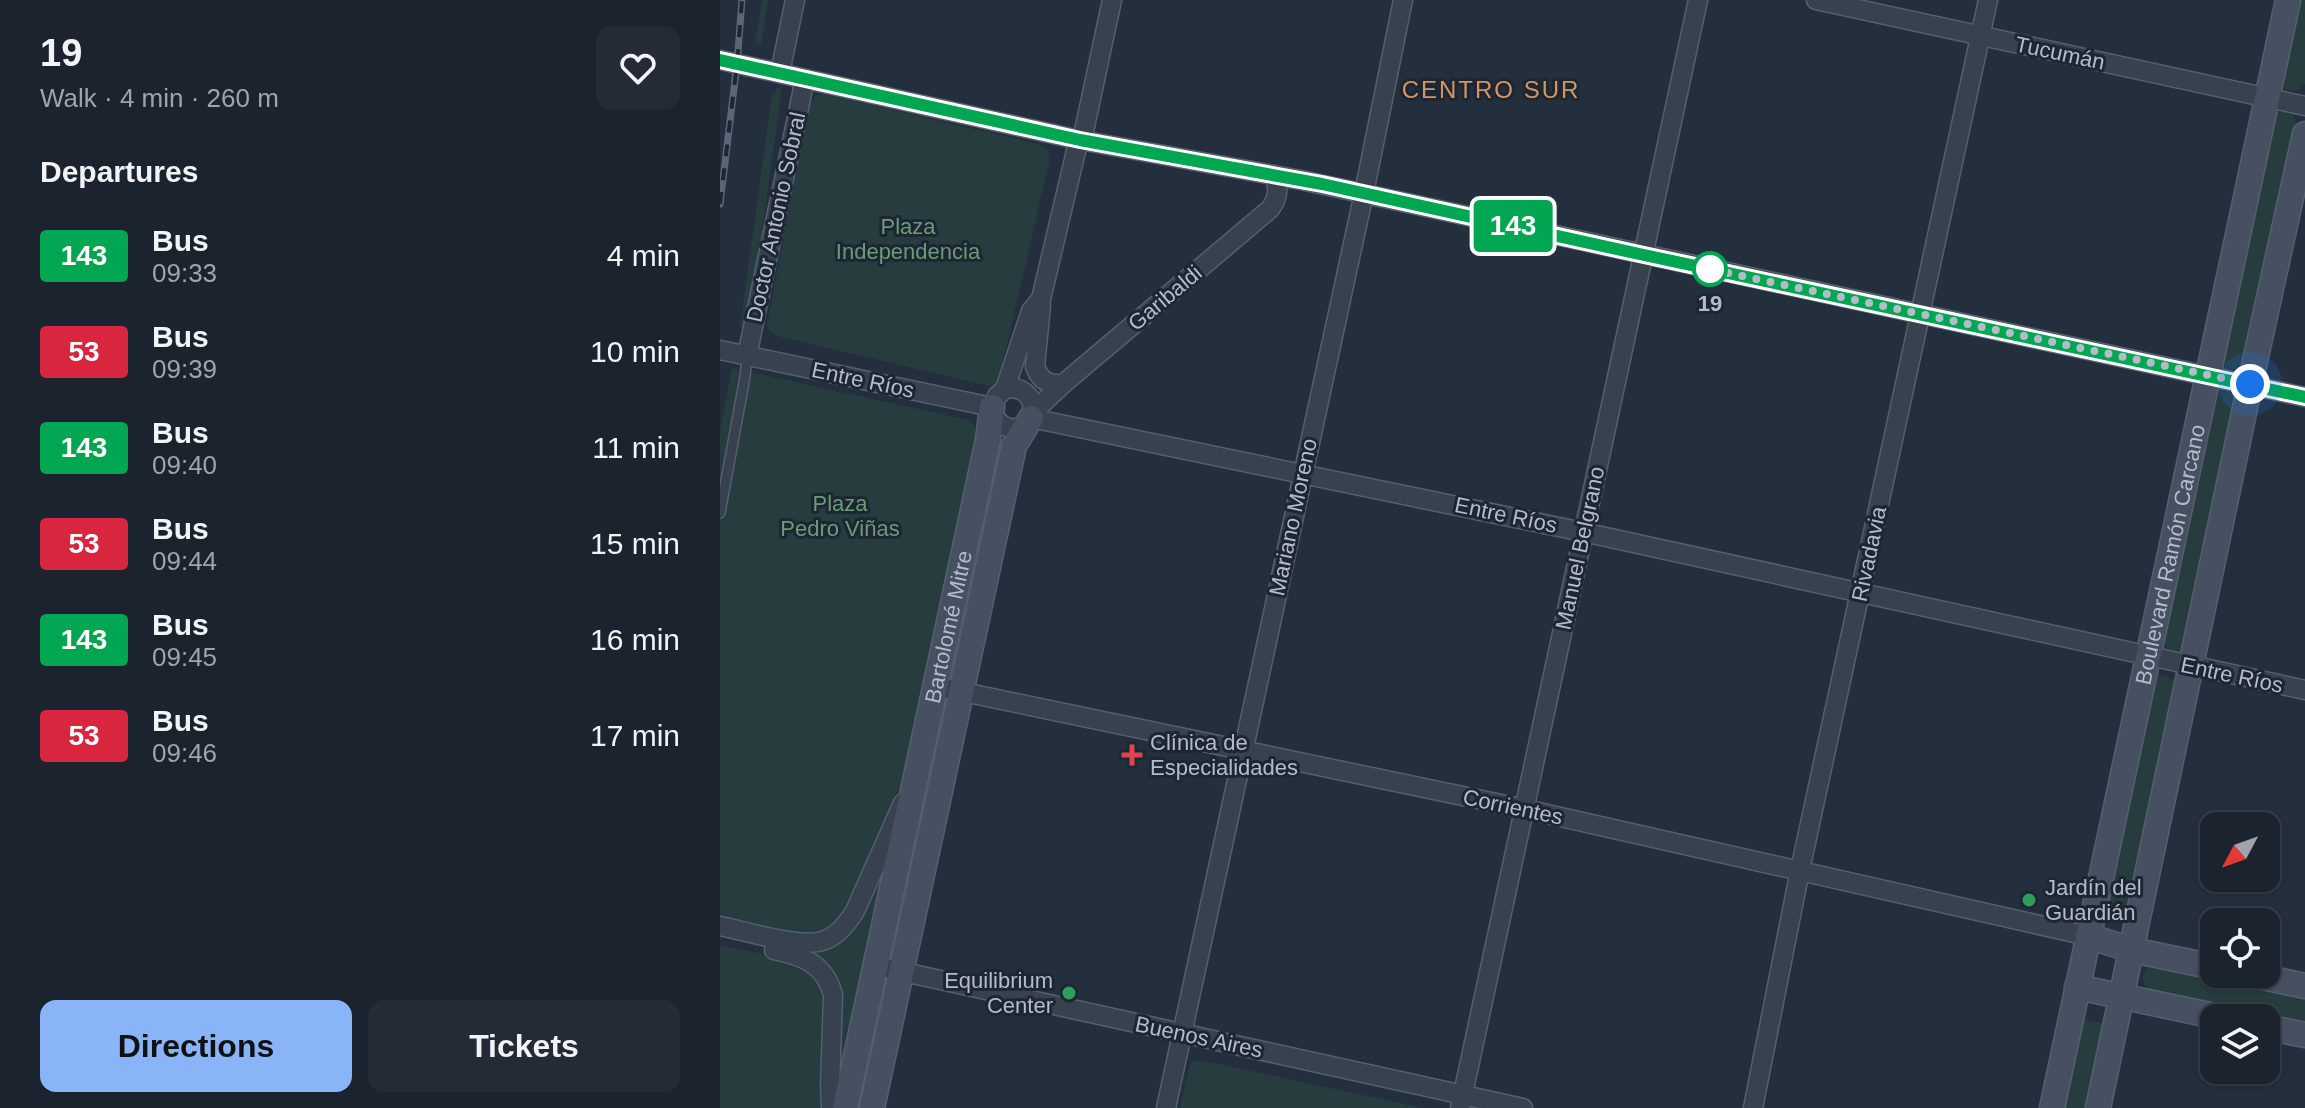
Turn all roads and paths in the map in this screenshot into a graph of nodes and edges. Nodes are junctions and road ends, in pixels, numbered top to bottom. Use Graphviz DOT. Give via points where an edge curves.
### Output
graph roads {
  1 [pos="795,0"];
  2 [pos="1112,0"];
  3 [pos="1403,0"];
  4 [pos="1698,0"];
  5 [pos="1816,0"];
  6 [pos="1988,0"];
  7 [pos="2288,0"];
  8 [pos="1980,36"];
  9 [pos="720,60"];
  10 [pos="780,73"];
  11 [pos="805,79"];
  12 [pos="2267,97"];
  13 [pos="2305,106"];
  14 [pos="2305,134"];
  15 [pos="1080,140"];
  16 [pos="1275,175"];
  17 [pos="1364,193"];
  18 [pos="1644,255"];
  19 [pos="1041,299"];
  20 [pos="1921,314"];
  21 [pos="720,350"];
  22 [pos="747,356"];
  23 [pos="2209,375"];
  24 [pos="1063,384"];
  25 [pos="2250,384"];
  26 [pos="2305,397"];
  27 [pos="998,398"];
  28 [pos="1032,415"];
  29 [pos="1302,472"];
  30 [pos="720,513"];
  31 [pos="1583,532"];
  32 [pos="1860,593"];
  33 [pos="2148,657"];
  34 [pos="2191,666"];
  35 [pos="936,686"];
  36 [pos="2305,690"];
  37 [pos="961,692"];
  38 [pos="1243,750"];
  39 [pos="918,767"];
  40 [pos="1525,809"];
  41 [pos="1800,870"];
  42 [pos="720,926"];
  43 [pos="2088,936"];
  44 [pos="720,939"];
  45 [pos="2132,950"];
  46 [pos="2200,964"];
  47 [pos="875,966"];
  48 [pos="901,972"];
  49 [pos="2280,981"];
  50 [pos="2305,986"];
  51 [pos="2077,987"];
  52 [pos="2122,997"];
  53 [pos="2200,1013"];
  54 [pos="2280,1030"];
  55 [pos="1182,1033"];
  56 [pos="2305,1035"];
  57 [pos="1461,1102"];
  58 [pos="831,1108"];
  59 [pos="845,1108"];
  60 [pos="872,1108"];
  61 [pos="1166,1108"];
  62 [pos="1523,1108"];
  63 [pos="1753,1108"];
  64 [pos="2052,1108"];
  65 [pos="2098,1108"];
  1 -- 10 [label="street"];
  2 -- 15 [label="street, Bartolomé Mitre"];
  3 -- 17 [label="street, Mariano Moreno"];
  4 -- 18 [label="street, Manuel Belgrano"];
  5 -- 8 [label="street, Tucumán"];
  6 -- 8 [label="street, Rivadavia"];
  7 -- 12 [label="main road, Boulevard Ramón Carcano"];
  8 -- 12 [label="street, Tucumán"];
  8 -- 20 [label="street, Rivadavia"];
  9 -- 10 [label="street"];
  10 -- 11 [label="street"];
  11 -- 15 [label="street"];
  11 -- 22 [label="street, Doctor Antonio Sobral"];
  12 -- 13 [label="street, Tucumán"];
  12 -- 23 [label="main road, Boulevard Ramón Carcano"];
  14 -- 25 [label="main road, Boulevard Ramón Carcano"];
  15 -- 16 [label="street"];
  15 -- 19 [label="street, Bartolomé Mitre"];
  16 -- 17 [label="street"];
  16 -- 24 [label="street, Garibaldi" via="1278,191 1270,209"];
  17 -- 18 [label="street"];
  17 -- 29 [label="street, Mariano Moreno"];
  18 -- 20 [label="street"];
  18 -- 31 [label="street, Manuel Belgrano"];
  19 -- 24 [label="street, Bartolomé Mitre" via="1035,367 1046,382"];
  19 -- 27 [label="street, Bartolomé Mitre" via="1031,311"];
  20 -- 23 [label="street"];
  20 -- 32 [label="street, Rivadavia"];
  21 -- 22 [label="street, Entre Ríos"];
  22 -- 27 [label="street, Entre Ríos"];
  22 -- 30 [label="lane"];
  23 -- 25 [label="street"];
  23 -- 33 [label="main road, Boulevard Ramón Carcano"];
  24 -- 28 [label="street, Garibaldi"];
  25 -- 26 [label="street"];
  25 -- 34 [label="main road, Boulevard Ramón Carcano"];
  27 -- 28 [label="street" via="1023,390 1032,399"];
  27 -- 28 [label="street, Entre Ríos" via="998,422 1008,428 1023,426"];
  27 -- 35 [label="main road, Bartolomé Mitre"];
  28 -- 29 [label="street, Entre Ríos"];
  28 -- 37 [label="main road, Bartolomé Mitre" via="1014,446"];
  29 -- 31 [label="street, Entre Ríos"];
  29 -- 38 [label="street, Mariano Moreno"];
  31 -- 32 [label="street, Entre Ríos"];
  31 -- 40 [label="street, Manuel Belgrano"];
  32 -- 33 [label="street, Entre Ríos"];
  32 -- 41 [label="street, Rivadavia"];
  33 -- 34 [label="street, Entre Ríos"];
  33 -- 43 [label="main road, Boulevard Ramón Carcano"];
  34 -- 36 [label="street, Entre Ríos"];
  34 -- 45 [label="main road, Boulevard Ramón Carcano"];
  35 -- 37 [label="street, Corrientes"];
  35 -- 39 [label="main road, Bartolomé Mitre"];
  37 -- 38 [label="street, Corrientes"];
  37 -- 48 [label="main road, Bartolomé Mitre"];
  38 -- 40 [label="street, Corrientes"];
  38 -- 55 [label="street, Mariano Moreno"];
  39 -- 42 [label="street" via="855,911 841,930 809,943"];
  39 -- 47 [label="main road, Bartolomé Mitre"];
  40 -- 41 [label="street, Corrientes"];
  40 -- 57 [label="street, Manuel Belgrano"];
  41 -- 43 [label="street, Corrientes"];
  41 -- 63 [label="street, Rivadavia"];
  43 -- 45 [label="main road"];
  43 -- 51 [label="main road, Boulevard Ramón Carcano"];
  44 -- 58 [label="street" via="804,957 827,978 833,995"];
  45 -- 46 [label="main road"];
  45 -- 52 [label="main road, Boulevard Ramón Carcano"];
  47 -- 48 [label="street, Buenos Aires"];
  47 -- 59 [label="main road, Bartolomé Mitre"];
  48 -- 55 [label="street, Buenos Aires"];
  48 -- 60 [label="main road, Bartolomé Mitre"];
  49 -- 50 [label="main road"];
  51 -- 52 [label="main road"];
  51 -- 64 [label="main road, Boulevard Ramón Carcano"];
  52 -- 53 [label="main road"];
  52 -- 65 [label="main road, Boulevard Ramón Carcano"];
  54 -- 56 [label="main road"];
  55 -- 57 [label="street, Buenos Aires"];
  55 -- 61 [label="street, Mariano Moreno"];
  57 -- 62 [label="street, Buenos Aires"];
}
